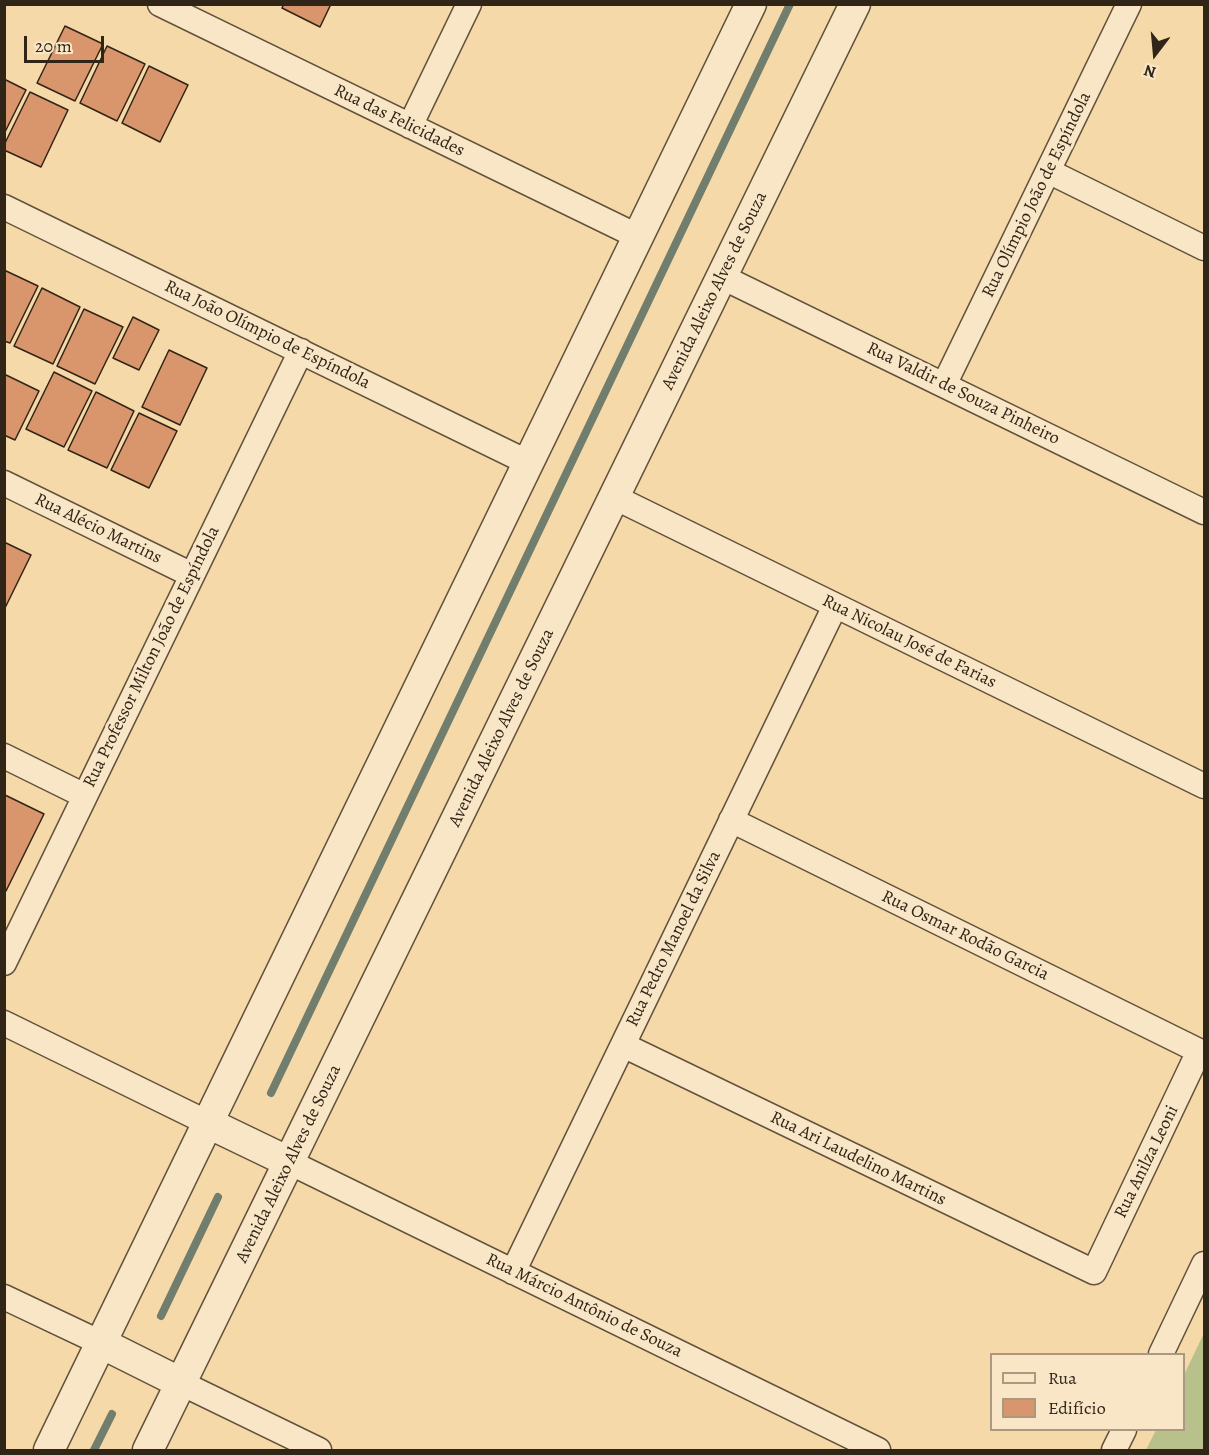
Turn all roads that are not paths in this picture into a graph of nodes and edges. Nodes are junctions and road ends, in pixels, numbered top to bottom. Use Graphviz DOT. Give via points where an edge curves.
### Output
graph roads {
  1 [pos="160,4"];
  2 [pos="469,4"];
  3 [pos="752,4"];
  4 [pos="855,4"];
  5 [pos="1130,4"];
  6 [pos="410,126"];
  7 [pos="1048,171"];
  8 [pos="4,207"];
  9 [pos="639,237"];
  10 [pos="1204,248"];
  11 [pos="722,277"];
  12 [pos="301,351"];
  13 [pos="944,385"];
  14 [pos="529,463"];
  15 [pos="4,483"];
  16 [pos="614,497"];
  17 [pos="1204,512"];
  18 [pos="192,575"];
  19 [pos="835,606"];
  20 [pos="4,756"];
  21 [pos="1204,786"];
  22 [pos="85,796"];
  23 [pos="731,820"];
  24 [pos="4,963"];
  25 [pos="4,1023"];
  26 [pos="622,1045"];
  27 [pos="1200,1052"];
  28 [pos="208,1123"];
  29 [pos="289,1162"];
  30 [pos="1204,1264"];
  31 [pos="513,1272"];
  32 [pos="1094,1272"];
  33 [pos="4,1298"];
  34 [pos="101,1343"];
  35 [pos="1161,1353"];
  36 [pos="182,1383"];
  37 [pos="1124,1431"];
  38 [pos="49,1450"];
  39 [pos="148,1450"];
  40 [pos="319,1450"];
  41 [pos="878,1450"];
  42 [pos="1114,1450"];
  1 -- 6 [label="street, Rua das Felicidades"];
  2 -- 6 [label="street"];
  3 -- 9 [label="street"];
  4 -- 11 [label="street, Avenida Aleixo Alves de Souza"];
  5 -- 7 [label="street, Rua Olímpio João de Espíndola"];
  6 -- 9 [label="street, Rua das Felicidades"];
  7 -- 10 [label="street"];
  7 -- 13 [label="street, Rua Olímpio João de Espíndola"];
  8 -- 12 [label="street, Rua João Olímpio de Espíndola"];
  9 -- 14 [label="street"];
  11 -- 13 [label="street, Rua Valdir de Souza Pinheiro"];
  11 -- 16 [label="street, Avenida Aleixo Alves de Souza"];
  12 -- 14 [label="street, Rua João Olímpio de Espíndola"];
  12 -- 18 [label="street, Rua Professor Milton João de Espíndola"];
  13 -- 17 [label="street, Rua Valdir de Souza Pinheiro"];
  14 -- 28 [label="street"];
  15 -- 18 [label="street, Rua Alécio Martins"];
  16 -- 19 [label="street, Rua Nicolau José de Farias"];
  16 -- 29 [label="street, Avenida Aleixo Alves de Souza"];
  18 -- 22 [label="street, Rua Professor Milton João de Espíndola"];
  19 -- 21 [label="street, Rua Nicolau José de Farias"];
  19 -- 23 [label="street, Rua Pedro Manoel da Silva"];
  20 -- 22 [label="street"];
  22 -- 24 [label="street, Rua Professor Milton João de Espíndola"];
  23 -- 26 [label="street, Rua Pedro Manoel da Silva"];
  23 -- 27 [label="street, Rua Osmar Rodão Garcia"];
  25 -- 28 [label="street"];
  26 -- 31 [label="street, Rua Pedro Manoel da Silva"];
  26 -- 32 [label="street, Rua Ari Laudelino Martins"];
  27 -- 32 [label="street, Rua Anilza Leoni"];
  28 -- 29 [label="street"];
  28 -- 34 [label="street"];
  29 -- 31 [label="street, Rua Márcio Antônio de Souza"];
  29 -- 36 [label="street, Avenida Aleixo Alves de Souza"];
  30 -- 35 [label="street"];
  31 -- 41 [label="street, Rua Márcio Antônio de Souza"];
  33 -- 34 [label="street"];
  34 -- 36 [label="street"];
  34 -- 38 [label="street"];
  36 -- 39 [label="street, Avenida Aleixo Alves de Souza"];
  36 -- 40 [label="street"];
  37 -- 42 [label="street"];
}
